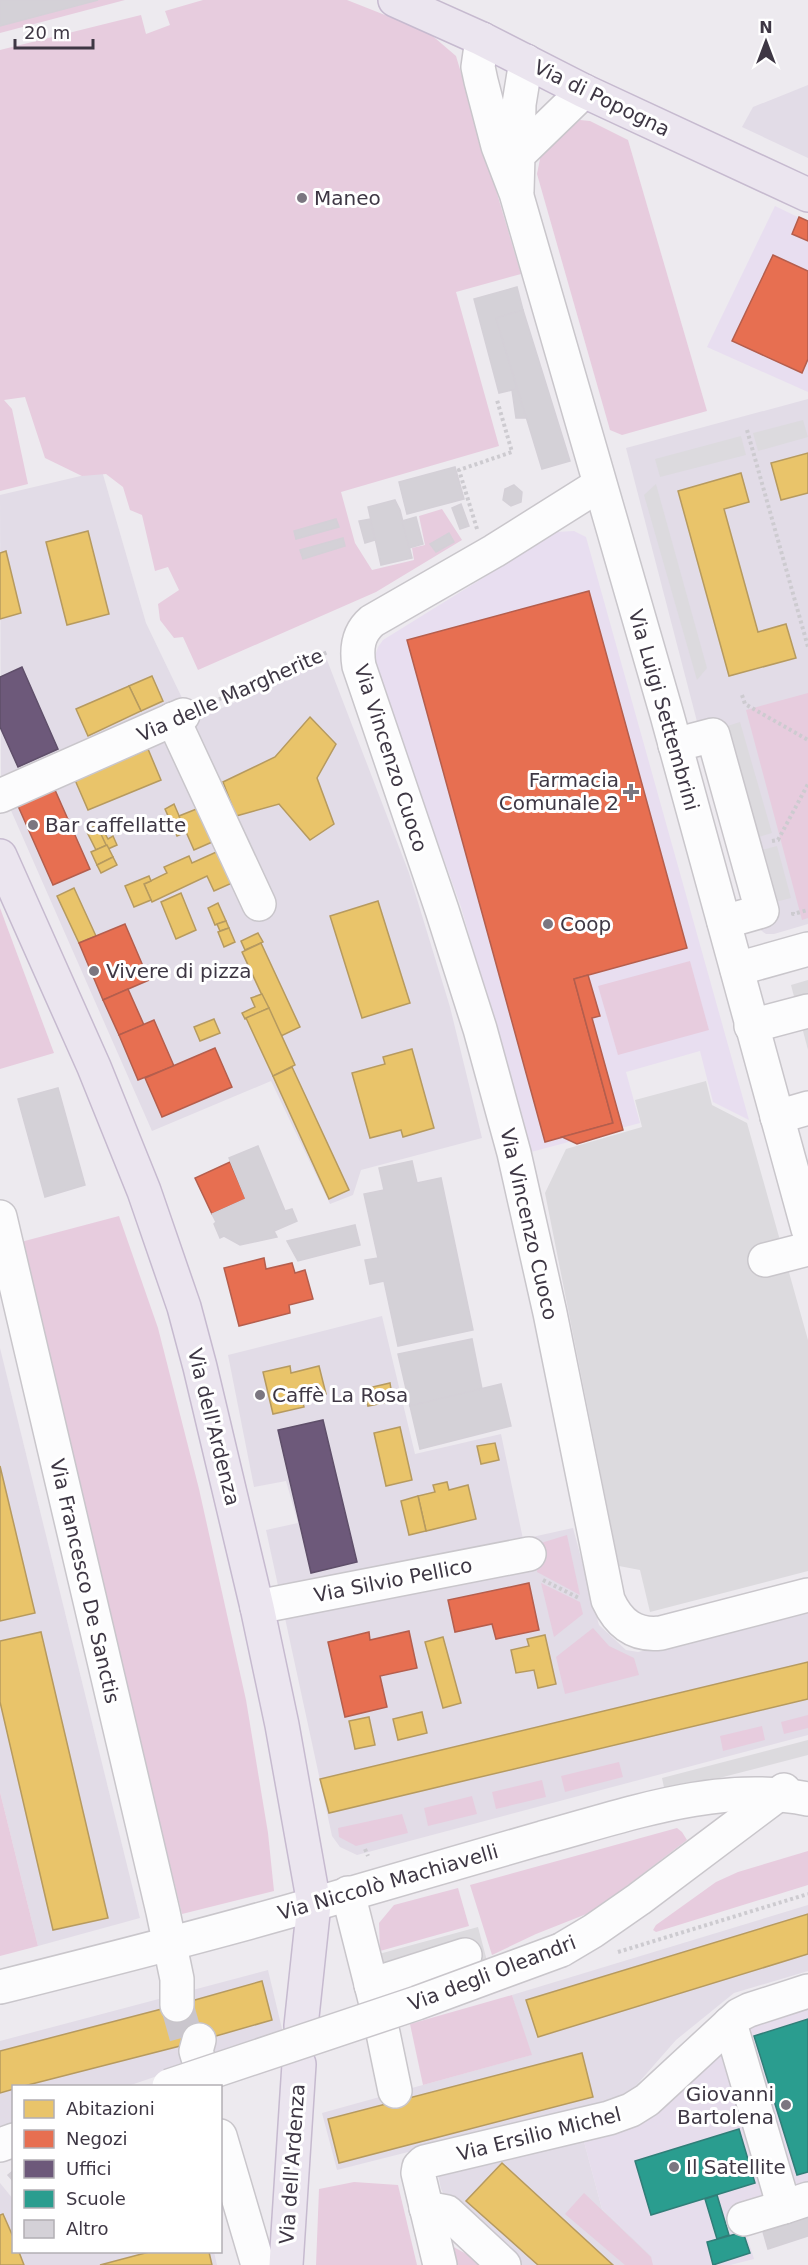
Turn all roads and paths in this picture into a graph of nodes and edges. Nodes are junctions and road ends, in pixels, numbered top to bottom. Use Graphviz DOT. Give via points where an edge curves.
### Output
graph roads {
  1 [pos="395,0"];
  2 [pos="482,39"];
  3 [pos="526,61"];
  4 [pos="584,91"];
  5 [pos="518,156"];
  6 [pos="516,193"];
  7 [pos="808,195"];
  8 [pos="497,399"];
  9 [pos="747,430"];
  10 [pos="599,485"];
  11 [pos="494,551"];
  12 [pos="358,644"];
  13 [pos="808,647"];
  14 [pos="742,695"];
  15 [pos="178,717"];
  16 [pos="808,740"];
  17 [pos="675,745"];
  18 [pos="808,784"];
  19 [pos="0,796"];
  20 [pos="746,849"];
  21 [pos="0,856"];
  22 [pos="259,904"];
  23 [pos="724,922"];
  24 [pos="808,949"];
  25 [pos="736,969"];
  26 [pos="808,1011"];
  27 [pos="751,1026"];
  28 [pos="808,1108"];
  29 [pos="777,1117"];
  30 [pos="0,1217"];
  31 [pos="808,1229"];
  32 [pos="808,1249"];
  33 [pos="765,1260"];
  34 [pos="529,1554"];
  35 [pos="808,1595"];
  36 [pos="257,1607"];
  37 [pos="808,1777"];
  38 [pos="794,1796"];
  39 [pos="365,1849"];
  40 [pos="368,1856"];
  41 [pos="348,1893"];
  42 [pos="808,1894"];
  43 [pos="314,1904"];
  44 [pos="170,1945"];
  45 [pos="611,1954"];
  46 [pos="465,1955"];
  47 [pos="0,1987"];
  48 [pos="808,1991"];
  49 [pos="181,1995"];
  50 [pos="730,2023"];
  51 [pos="301,2026"];
  52 [pos="383,2033"];
  53 [pos="299,2064"];
  54 [pos="173,2085"];
  55 [pos="396,2091"];
  56 [pos="222,2143"];
  57 [pos="796,2203"];
  58 [pos="426,2208"];
  59 [pos="744,2219"];
  60 [pos="258,2265"];
  61 [pos="286,2265"];
  62 [pos="440,2265"];
  63 [pos="504,2265"];
  1 -- 2 [label="main road, Via di Popogna"];
  2 -- 3 [label="main road, Via di Popogna"];
  2 -- 6 [label="street, Via Luigi Settembrini" via="480,81"];
  3 -- 4 [label="main road, Via di Popogna"];
  3 -- 5 [label="street, Via Luigi Settembrini" via="519,104"];
  4 -- 5 [label="street"];
  4 -- 7 [label="main road, Via di Popogna"];
  5 -- 6 [label="street, Via Luigi Settembrini"];
  6 -- 10 [label="street, Via Luigi Settembrini"];
  8 -- 11 [label="path" via="512,452 459,470 475,527"];
  9 -- 13 [label="path"];
  10 -- 11 [label="street"];
  10 -- 17 [label="street, Via Luigi Settembrini"];
  11 -- 12 [label="street" via="372,621"];
  12 -- 15 [label="path, Via delle Margherite" via="327,652"];
  12 -- 35 [label="street, Via Vincenzo Cuoco" via="363,683 442,910 511,1142 612,1610 632,1630 648,1635"];
  14 -- 16 [label="path" via="745,704"];
  15 -- 19 [label="street, Via delle Margherite"];
  15 -- 22 [label="street"];
  17 -- 20 [label="street" via="713,735"];
  17 -- 23 [label="street, Via Luigi Settembrini"];
  18 -- 20 [label="path" via="778,840"];
  20 -- 23 [label="street" via="762,911"];
  21 -- 36 [label="main road, Via dell'Ardenza" via="94,1067 163,1245 200,1367"];
  23 -- 25 [label="street, Via Luigi Settembrini"];
  24 -- 25 [label="street"];
  25 -- 27 [label="street, Via Luigi Settembrini"];
  26 -- 27 [label="street"];
  27 -- 29 [label="street, Via Luigi Settembrini"];
  28 -- 29 [label="street"];
  29 -- 31 [label="street, Via Luigi Settembrini"];
  30 -- 44 [label="street, Via Francesco De Sanctis"];
  32 -- 33 [label="street"];
  34 -- 36 [label="street, Via Silvio Pellico"];
  36 -- 43 [label="main road, Via dell'Ardenza"];
  37 -- 38 [label="street, Via Niccolò Machiavelli"];
  38 -- 41 [label="street, Via Niccolò Machiavelli" via="744,1794 657,1807"];
  38 -- 54 [label="street, Via degli Oleandri, bridge" via="561,1950"];
  39 -- 40 [label="path"];
  41 -- 43 [label="street, Via Niccolò Machiavelli"];
  41 -- 46 [label="street" via="373,1993"];
  42 -- 45 [label="path"];
  43 -- 44 [label="street, Via Niccolò Machiavelli"];
  43 -- 51 [label="main road, Via dell'Ardenza"];
  44 -- 47 [label="street, Via Niccolò Machiavelli"];
  44 -- 49 [label="street, Via Francesco De Sanctis"];
  48 -- 50 [label="street, Via Ersilio Michel" via="749,2010"];
  50 -- 57 [label="street"];
  50 -- 58 [label="street, Via Ersilio Michel" via="647,2100 631,2110 424,2162 418,2173"];
  52 -- 55 [label="street"];
  53 -- 61 [label="main road, Via dell'Ardenza"];
  56 -- 60 [label="street"];
  57 -- 59 [label="street"];
  58 -- 62 [label="street, Via Ersilio Michel"];
  58 -- 63 [label="street" via="447,2212"];
}
